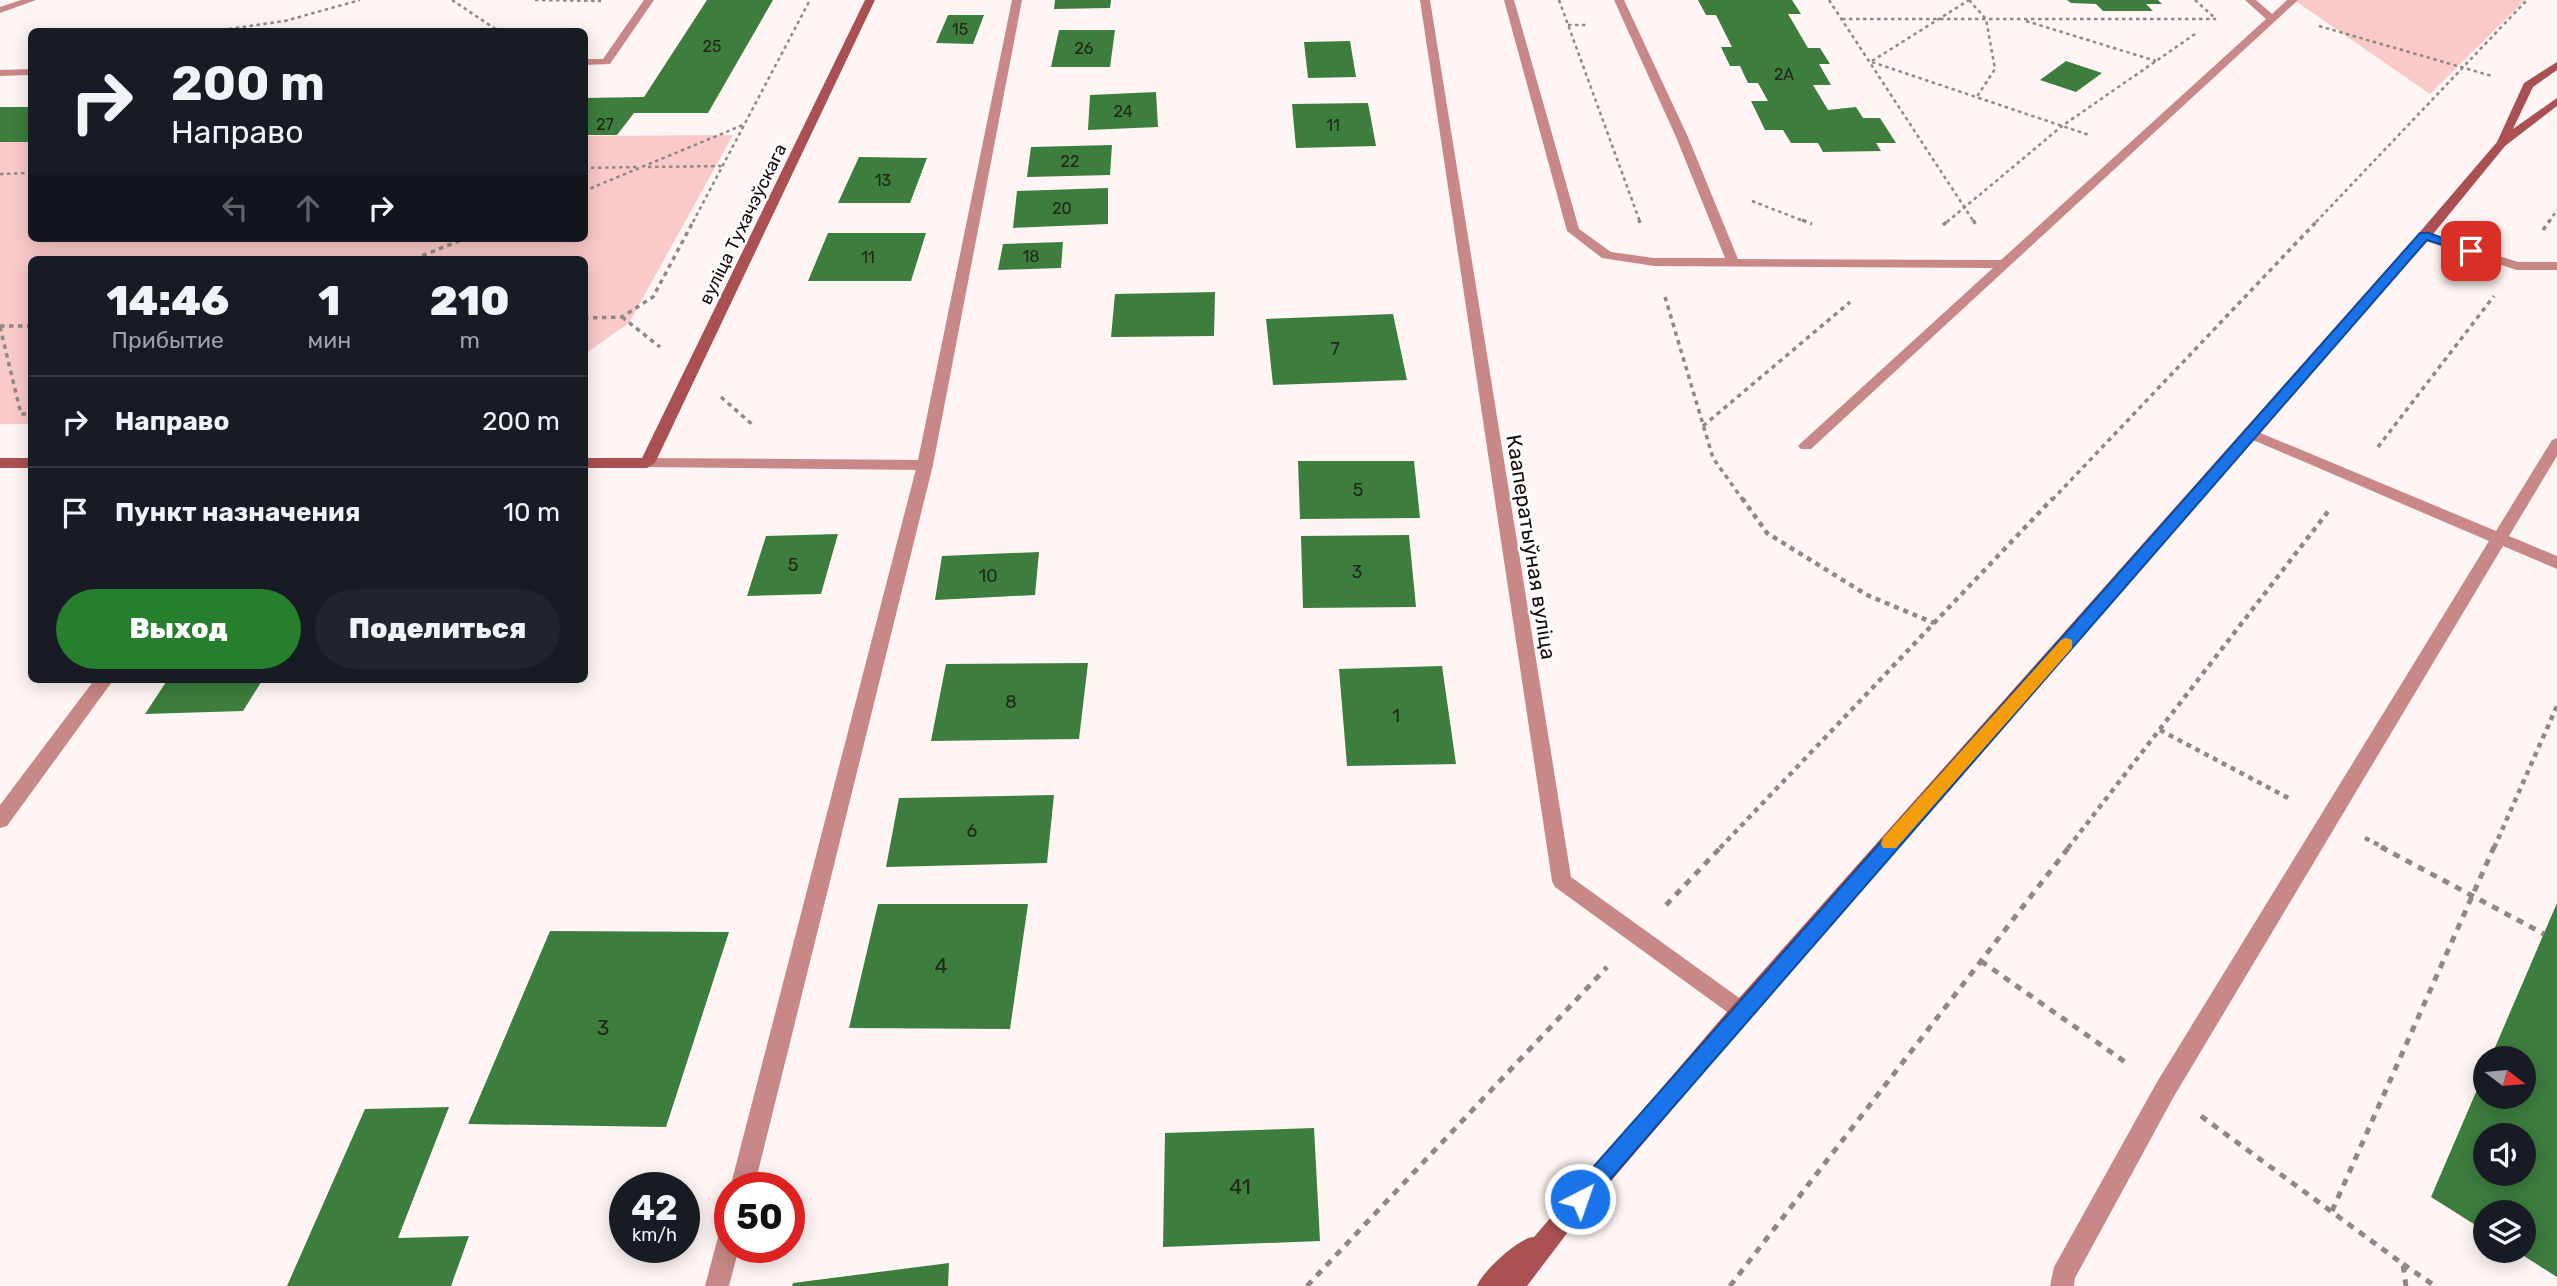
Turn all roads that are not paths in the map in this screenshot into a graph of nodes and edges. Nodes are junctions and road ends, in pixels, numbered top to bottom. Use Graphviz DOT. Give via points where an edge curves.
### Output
graph roads {
  1 [pos="31,0"];
  2 [pos="870,0"];
  3 [pos="1017,0"];
  4 [pos="1425,0"];
  5 [pos="1509,0"];
  6 [pos="1619,0"];
  7 [pos="2250,0"];
  8 [pos="2293,0"];
  9 [pos="648,1"];
  10 [pos="0,10"];
  11 [pos="2273,20"];
  12 [pos="588,62"];
  13 [pos="2557,65"];
  14 [pos="28,72"];
  15 [pos="0,73"];
  16 [pos="2557,101"];
  17 [pos="2501,144"];
  18 [pos="2424,236"];
  19 [pos="1733,262"];
  20 [pos="2006,264"];
  21 [pos="2557,266"];
  22 [pos="2251,434"];
  23 [pos="2557,443"];
  24 [pos="1805,446"];
  25 [pos="0,463"];
  26 [pos="28,463"];
  27 [pos="588,463"];
  28 [pos="647,463"];
  29 [pos="925,465"];
  30 [pos="2499,538"];
  31 [pos="2557,563"];
  32 [pos="101,683"];
  33 [pos="0,820"];
  34 [pos="1741,1012"];
  35 [pos="745,1172"];
  36 [pos="1562,1219"];
  37 [pos="723,1263"];
  38 [pos="717,1286"];
  39 [pos="1489,1286"];
  40 [pos="1512,1286"];
  41 [pos="2062,1286"];
  1 -- 10 [label="street"];
  2 -- 28 [label="main road, вуліца Тухачэўскага"];
  3 -- 29 [label="street"];
  4 -- 34 [label="street, Кааператыўная вуліца" via="1562,881"];
  5 -- 19 [label="street" via="1573,231 1607,255 1654,262"];
  6 -- 19 [label="street"];
  7 -- 11 [label="street"];
  8 -- 11 [label="street"];
  9 -- 12 [label="street" via="606,62"];
  11 -- 20 [label="street"];
  13 -- 17 [label="main road" via="2528,85"];
  14 -- 15 [label="street"];
  16 -- 17 [label="main road"];
  17 -- 18 [label="main road"];
  18 -- 21 [label="street" via="2517,266"];
  18 -- 22 [label="main road"];
  19 -- 20 [label="street"];
  20 -- 24 [label="street"];
  22 -- 30 [label="street"];
  22 -- 34 [label="main road"];
  23 -- 30 [label="street"];
  25 -- 26 [label="main road"];
  27 -- 28 [label="main road"];
  28 -- 29 [label="street"];
  29 -- 35 [label="street"];
  30 -- 31 [label="street"];
  30 -- 41 [label="street" via="2165,1090 2063,1276"];
  32 -- 33 [label="street"];
  34 -- 36 [label="main road"];
  36 -- 39 [label="main road"];
  36 -- 40 [label="main road"];
  37 -- 38 [label="street"];
}
